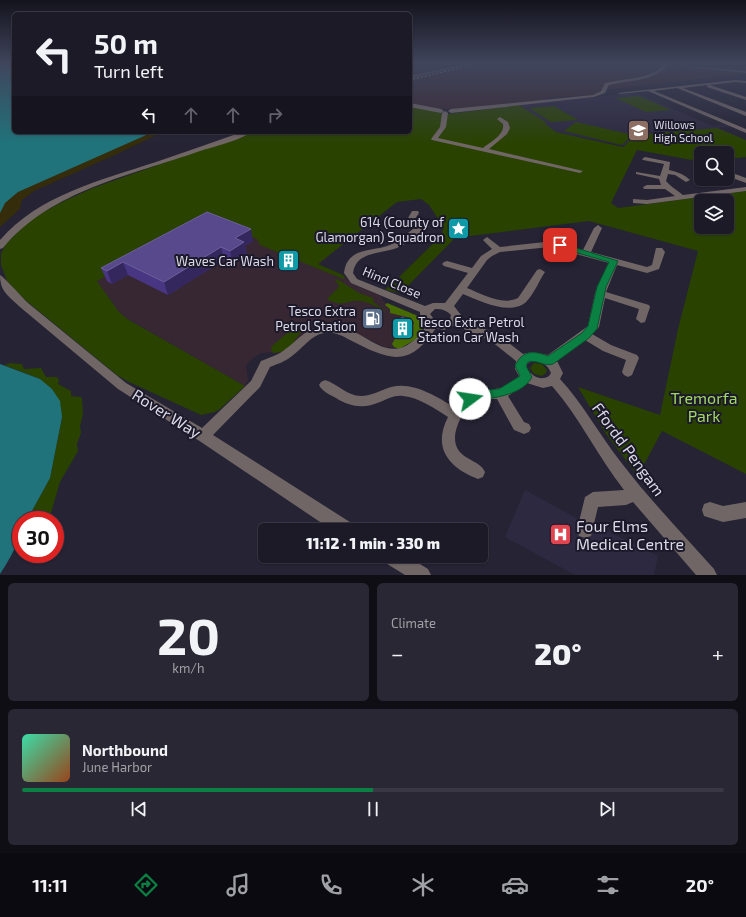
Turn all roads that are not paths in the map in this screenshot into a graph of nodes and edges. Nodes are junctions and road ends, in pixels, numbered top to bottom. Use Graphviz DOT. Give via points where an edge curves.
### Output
graph roads {
  1 [pos="603,91"];
  2 [pos="640,91"];
  3 [pos="650,91"];
  4 [pos="688,91"];
  5 [pos="723,91"];
  6 [pos="620,93"];
  7 [pos="746,100"];
  8 [pos="412,105"];
  9 [pos="446,112"];
  10 [pos="746,114"];
  11 [pos="500,118"];
  12 [pos="746,124"];
  13 [pos="732,125"];
  14 [pos="746,131"];
  15 [pos="242,134"];
  16 [pos="484,150"];
  17 [pos="645,158"];
  18 [pos="580,171"];
  19 [pos="665,171"];
  20 [pos="638,173"];
  21 [pos="734,176"];
  22 [pos="662,178"];
  23 [pos="686,180"];
  24 [pos="746,181"];
  25 [pos="647,187"];
  26 [pos="666,187"];
  27 [pos="746,189"];
  28 [pos="683,198"];
  29 [pos="636,201"];
  30 [pos="414,213"];
  31 [pos="599,227"];
  32 [pos="549,232"];
  33 [pos="487,240"];
  34 [pos="550,244"];
  35 [pos="0,246"];
  36 [pos="658,248"];
  37 [pos="498,250"];
  38 [pos="586,253"];
  39 [pos="614,261"];
  40 [pos="447,264"];
  41 [pos="473,271"];
  42 [pos="540,272"];
  43 [pos="0,278"];
  44 [pos="460,289"];
  45 [pos="600,293"];
  46 [pos="448,307"];
  47 [pos="426,310"];
  48 [pos="641,319"];
  49 [pos="455,321"];
  50 [pos="433,324"];
  51 [pos="585,335"];
  52 [pos="523,360"];
  53 [pos="549,361"];
  54 [pos="628,372"];
  55 [pos="526,377"];
  56 [pos="554,380"];
  57 [pos="325,385"];
  58 [pos="500,393"];
  59 [pos="456,415"];
  60 [pos="524,428"];
  61 [pos="203,436"];
  62 [pos="478,472"];
  63 [pos="636,492"];
  64 [pos="710,510"];
  65 [pos="746,510"];
  66 [pos="336,523"];
  67 [pos="585,530"];
  68 [pos="402,563"];
  69 [pos="422,575"];
  70 [pos="708,575"];
  1 -- 9 [label="street" via="596,95"];
  2 -- 6 [label="street"];
  3 -- 13 [label="street"];
  4 -- 10 [label="street"];
  5 -- 7 [label="street"];
  8 -- 9 [label="street"];
  9 -- 16 [label="street" via="443,127 434,139"];
  11 -- 16 [label="street" via="508,128"];
  12 -- 13 [label="street"];
  13 -- 14 [label="street"];
  15 -- 35 [label="street" via="73,195 25,221"];
  16 -- 18 [label="street" via="564,165"];
  17 -- 19 [label="street" via="668,163"];
  19 -- 22 [label="street"];
  19 -- 23 [label="street"];
  20 -- 22 [label="street"];
  21 -- 24 [label="street"];
  22 -- 26 [label="street"];
  25 -- 26 [label="street"];
  26 -- 28 [label="street"];
  27 -- 28 [label="street"];
  28 -- 29 [label="street"];
  30 -- 47 [label="street, Hind Close" via="411,220 424,226 393,248 372,250 363,254 347,271 348,276 354,281"];
  31 -- 38 [label="street"];
  32 -- 34 [label="street" via="547,235"];
  33 -- 37 [label="street"];
  34 -- 37 [label="street"];
  34 -- 38 [label="street"];
  36 -- 39 [label="street" via="660,252 656,266 651,269"];
  37 -- 41 [label="street" via="486,255"];
  38 -- 39 [label="street"];
  39 -- 45 [label="street"];
  40 -- 41 [label="street"];
  41 -- 44 [label="street"];
  42 -- 44 [label="street" via="523,300 516,303 497,302"];
  43 -- 61 [label="street, Rover Way" via="24,305 122,386"];
  44 -- 46 [label="street"];
  45 -- 48 [label="street" via="650,309"];
  45 -- 51 [label="street" via="593,327"];
  46 -- 47 [label="street" via="437,306"];
  46 -- 49 [label="street" via="456,315"];
  47 -- 50 [label="street" via="426,317"];
  49 -- 50 [label="street" via="444,326"];
  49 -- 52 [label="street" via="495,338"];
  50 -- 61 [label="street" via="421,344 406,353 384,351 336,330 324,329 311,333 281,358 265,364 256,384"];
  51 -- 53 [label="street"];
  51 -- 54 [label="street" via="607,348 634,355"];
  52 -- 53 [label="street" via="527,357 538,357"];
  52 -- 55 [label="street" via="520,366"];
  53 -- 56 [label="street" via="556,369"];
  55 -- 56 [label="street" via="538,383"];
  55 -- 58 [label="street"];
  56 -- 63 [label="street, Ffordd Pengam" via="569,397 605,452"];
  57 -- 59 [label="street" via="349,399 358,401 370,401 394,391 409,392"];
  58 -- 59 [label="street" via="474,397 467,401"];
  58 -- 60 [label="street" via="519,426"];
  59 -- 62 [label="street" via="449,433 451,451 460,461"];
  61 -- 66 [label="street, Rover Way"];
  63 -- 67 [label="street" via="626,497 593,500"];
  63 -- 70 [label="street, Ffordd Pengam"];
  64 -- 65 [label="street" via="723,514"];
  68 -- 69 [label="street"];
}
